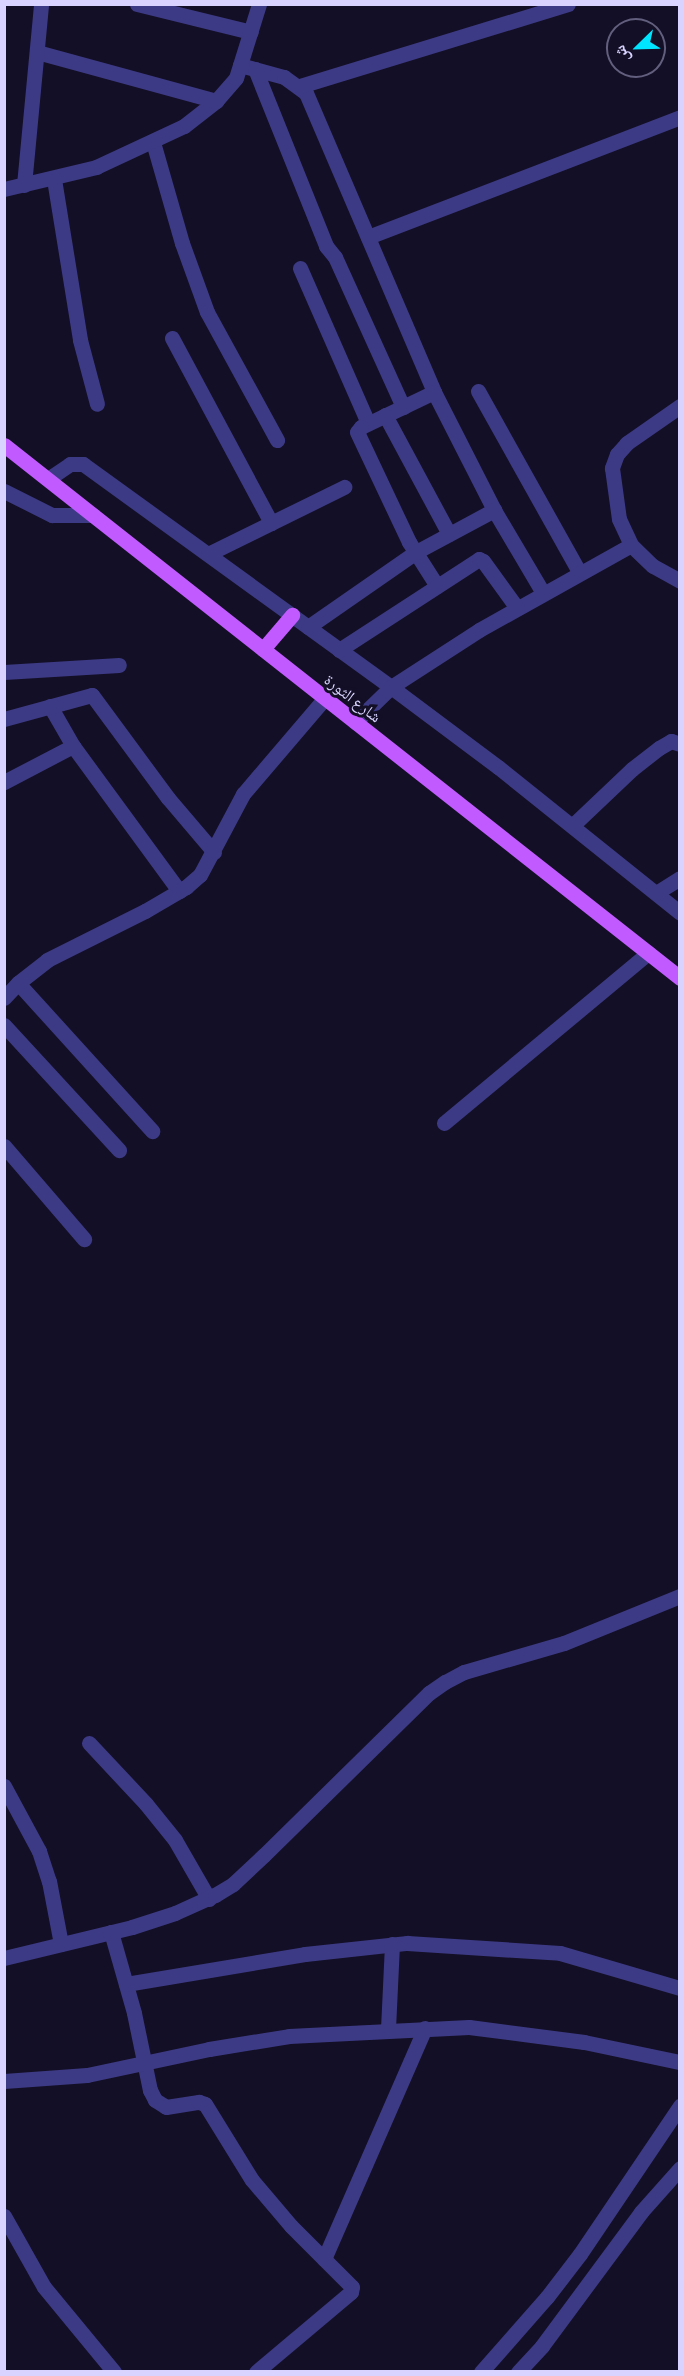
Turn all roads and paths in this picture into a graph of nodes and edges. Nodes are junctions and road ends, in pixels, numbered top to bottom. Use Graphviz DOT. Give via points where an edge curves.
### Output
graph roads {
  1 [pos="41,4"];
  2 [pos="137,4"];
  3 [pos="259,4"];
  4 [pos="568,4"];
  5 [pos="251,32"];
  6 [pos="38,51"];
  7 [pos="248,67"];
  8 [pos="300,86"];
  9 [pos="216,101"];
  10 [pos="680,117"];
  11 [pos="153,142"];
  12 [pos="54,179"];
  13 [pos="24,185"];
  14 [pos="4,189"];
  15 [pos="368,237"];
  16 [pos="300,268"];
  17 [pos="172,338"];
  18 [pos="478,391"];
  19 [pos="434,392"];
  20 [pos="97,404"];
  21 [pos="680,406"];
  22 [pos="404,407"];
  23 [pos="386,415"];
  24 [pos="368,423"];
  25 [pos="278,440"];
  26 [pos="4,445"];
  27 [pos="48,479"];
  28 [pos="344,487"];
  29 [pos="4,491"];
  30 [pos="494,510"];
  31 [pos="93,515"];
  32 [pos="271,523"];
  33 [pos="449,534"];
  34 [pos="631,545"];
  35 [pos="416,552"];
  36 [pos="208,554"];
  37 [pos="579,572"];
  38 [pos="680,581"];
  39 [pos="437,586"];
  40 [pos="543,593"];
  41 [pos="517,608"];
  42 [pos="292,615"];
  43 [pos="308,627"];
  44 [pos="263,649"];
  45 [pos="339,650"];
  46 [pos="119,665"];
  47 [pos="4,672"];
  48 [pos="391,687"];
  49 [pos="324,698"];
  50 [pos="50,706"];
  51 [pos="4,720"];
  52 [pos="355,722"];
  53 [pos="680,744"];
  54 [pos="73,746"];
  55 [pos="4,782"];
  56 [pos="573,825"];
  57 [pos="214,852"];
  58 [pos="680,878"];
  59 [pos="180,891"];
  60 [pos="656,893"];
  61 [pos="680,913"];
  62 [pos="648,953"];
  63 [pos="680,978"];
  64 [pos="18,983"];
  65 [pos="4,998"];
  66 [pos="4,1025"];
  67 [pos="444,1123"];
  68 [pos="152,1131"];
  69 [pos="4,1146"];
  70 [pos="119,1150"];
  71 [pos="84,1239"];
  72 [pos="680,1596"];
  73 [pos="89,1743"];
  74 [pos="4,1786"];
  75 [pos="9,1802"];
  76 [pos="208,1899"];
  77 [pos="111,1932"];
  78 [pos="61,1944"];
  79 [pos="392,1944"];
  80 [pos="4,1958"];
  81 [pos="126,1984"];
  82 [pos="680,1988"];
  83 [pos="425,2028"];
  84 [pos="388,2029"];
  85 [pos="680,2062"];
  86 [pos="145,2063"];
  87 [pos="4,2080"];
  88 [pos="680,2106"];
  89 [pos="680,2168"];
  90 [pos="4,2216"];
  91 [pos="324,2259"];
  92 [pos="114,2372"];
  93 [pos="256,2372"];
  94 [pos="481,2372"];
  95 [pos="518,2372"];
  1 -- 6 [label="street"];
  2 -- 5 [label="street"];
  3 -- 5 [label="street"];
  4 -- 8 [label="street"];
  5 -- 7 [label="street"];
  6 -- 9 [label="street"];
  6 -- 13 [label="street"];
  7 -- 8 [label="street"];
  7 -- 9 [label="street"];
  7 -- 22 [label="street" via="326,246 335,257"];
  8 -- 15 [label="street"];
  9 -- 11 [label="street" via="184,126"];
  10 -- 15 [label="street"];
  11 -- 12 [label="street" via="96,167"];
  11 -- 25 [label="street" via="207,312"];
  12 -- 13 [label="street"];
  12 -- 20 [label="street" via="80,340"];
  13 -- 14 [label="street"];
  15 -- 19 [label="street"];
  16 -- 24 [label="street"];
  17 -- 32 [label="street"];
  18 -- 37 [label="street"];
  19 -- 22 [label="street"];
  19 -- 30 [label="street"];
  21 -- 34 [label="street" via="627,443 612,468 619,519"];
  22 -- 23 [label="street"];
  23 -- 24 [label="street"];
  23 -- 33 [label="street"];
  24 -- 35 [label="street" via="357,435"];
  26 -- 27 [label="main road, شارع الثورة"];
  27 -- 31 [label="main road, شارع الثورة"];
  27 -- 36 [label="street" via="70,464 83,464"];
  28 -- 32 [label="street"];
  29 -- 31 [label="street" via="52,515"];
  30 -- 33 [label="street"];
  30 -- 40 [label="street"];
  31 -- 44 [label="main road, شارع الثورة"];
  32 -- 36 [label="street"];
  33 -- 35 [label="street"];
  34 -- 37 [label="street"];
  34 -- 38 [label="street" via="653,566"];
  35 -- 39 [label="street"];
  35 -- 43 [label="street"];
  36 -- 42 [label="street"];
  37 -- 40 [label="street"];
  39 -- 41 [label="street" via="480,560"];
  39 -- 45 [label="street"];
  40 -- 41 [label="street"];
  41 -- 48 [label="street"];
  42 -- 43 [label="street"];
  42 -- 44 [label="main road"];
  43 -- 45 [label="street"];
  44 -- 49 [label="main road, شارع الثورة"];
  45 -- 48 [label="street"];
  46 -- 47 [label="street"];
  48 -- 52 [label="street"];
  48 -- 56 [label="street"];
  49 -- 52 [label="main road, شارع الثورة"];
  49 -- 57 [label="street" via="243,794"];
  50 -- 51 [label="street"];
  50 -- 54 [label="street"];
  50 -- 57 [label="street" via="92,695 161,789"];
  52 -- 62 [label="main road, شارع الثورة"];
  53 -- 56 [label="street" via="670,741 659,748"];
  54 -- 55 [label="street"];
  54 -- 59 [label="street"];
  56 -- 60 [label="street"];
  57 -- 59 [label="street" via="200,875"];
  58 -- 60 [label="street"];
  59 -- 64 [label="street" via="47,960"];
  60 -- 61 [label="street"];
  62 -- 63 [label="main road, شارع الثورة"];
  62 -- 67 [label="street"];
  64 -- 65 [label="street"];
  64 -- 68 [label="street"];
  66 -- 70 [label="street"];
  69 -- 71 [label="street"];
  72 -- 76 [label="street" via="564,1643 464,1672 445,1682 233,1884"];
  73 -- 76 [label="street" via="175,1840"];
  74 -- 75 [label="street"];
  75 -- 78 [label="street" via="39,1851"];
  76 -- 77 [label="street"];
  77 -- 78 [label="street"];
  77 -- 81 [label="street"];
  78 -- 80 [label="street"];
  79 -- 81 [label="street" via="305,1954"];
  79 -- 82 [label="street" via="560,1953"];
  79 -- 84 [label="street"];
  81 -- 86 [label="street"];
  83 -- 84 [label="street"];
  83 -- 85 [label="street" via="469,2027 521,2033"];
  83 -- 91 [label="street"];
  84 -- 86 [label="street" via="289,2036"];
  86 -- 87 [label="street" via="87,2075"];
  86 -- 91 [label="street" via="155,2100 166,2107 205,2104 252,2180"];
  88 -- 94 [label="street" via="580,2254"];
  89 -- 95 [label="street" via="641,2212 542,2346"];
  90 -- 92 [label="street" via="44,2287"];
  91 -- 93 [label="street" via="351,2283 351,2292"];
}
